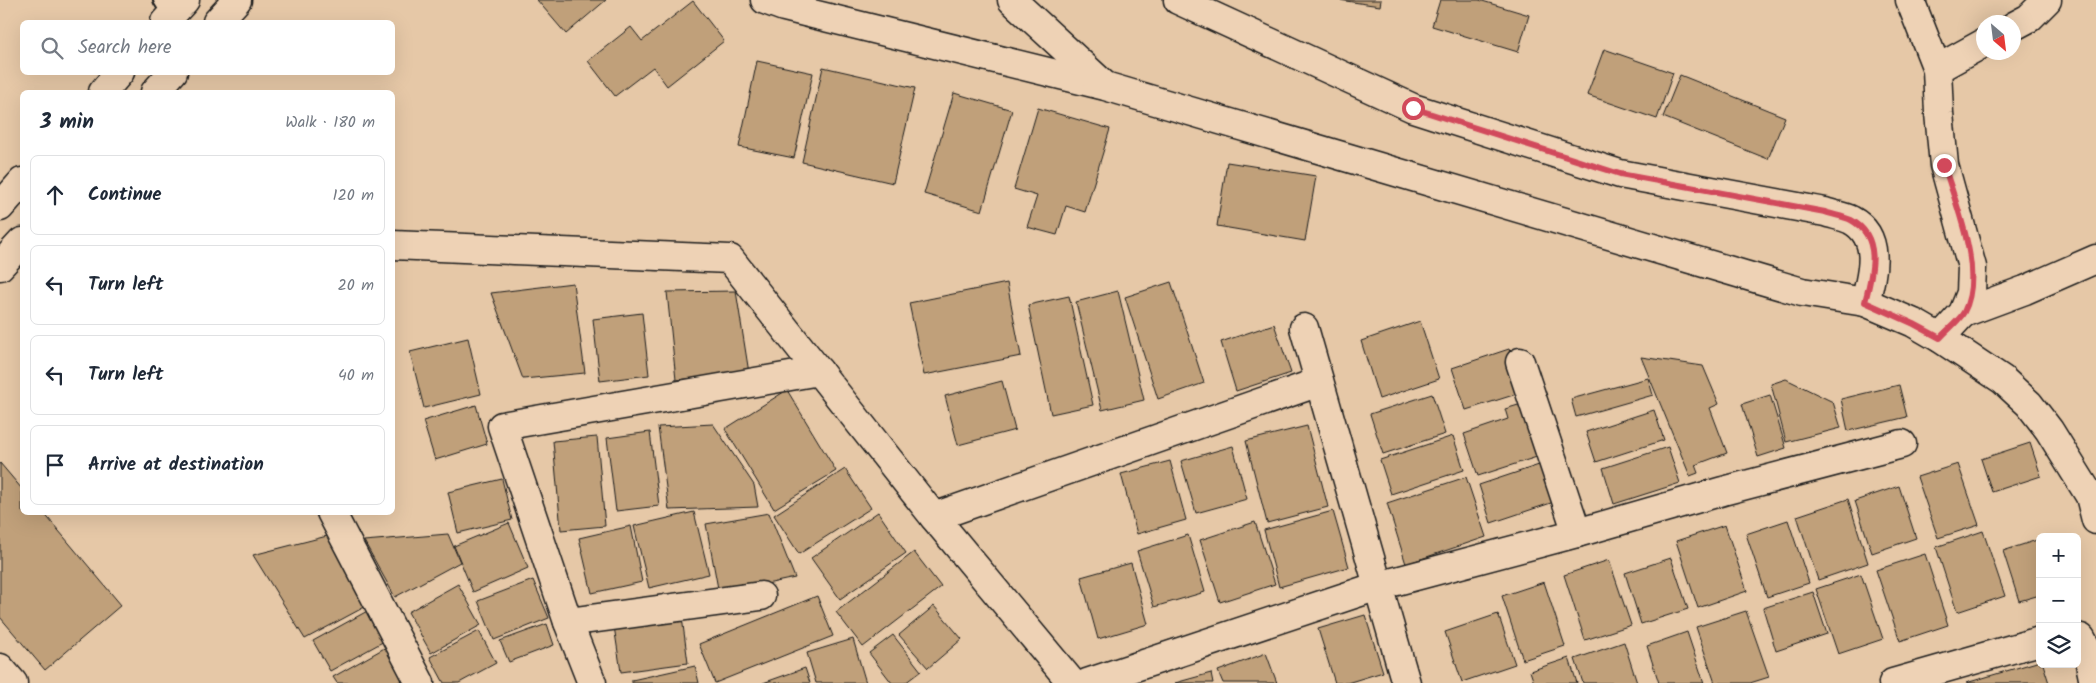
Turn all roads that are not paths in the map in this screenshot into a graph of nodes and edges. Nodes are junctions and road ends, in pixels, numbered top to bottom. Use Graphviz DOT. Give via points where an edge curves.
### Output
graph roads {
  1 [pos="237,0"];
  2 [pos="765,0"];
  3 [pos="1012,0"];
  4 [pos="1178,0"];
  5 [pos="1910,0"];
  6 [pos="2047,0"];
  7 [pos="219,20"];
  8 [pos="2021,22"];
  9 [pos="1976,47"];
  10 [pos="1937,69"];
  11 [pos="117,75"];
  12 [pos="170,75"];
  13 [pos="1105,86"];
  14 [pos="105,90"];
  15 [pos="157,90"];
  16 [pos="20,184"];
  17 [pos="0,207"];
  18 [pos="20,244"];
  19 [pos="395,245"];
  20 [pos="2096,259"];
  21 [pos="0,266"];
  22 [pos="1865,302"];
  23 [pos="1963,313"];
  24 [pos="1304,328"];
  25 [pos="1940,338"];
  26 [pos="1520,362"];
  27 [pos="819,371"];
  28 [pos="1319,382"];
  29 [pos="1902,444"];
  30 [pos="333,515"];
  31 [pos="934,517"];
  32 [pos="2096,520"];
  33 [pos="1577,533"];
  34 [pos="1378,586"];
  35 [pos="761,596"];
  36 [pos="568,622"];
  37 [pos="2081,638"];
  38 [pos="2036,643"];
  39 [pos="0,668"];
  40 [pos="12,683"];
  41 [pos="420,683"];
  42 [pos="592,683"];
  43 [pos="1072,683"];
  44 [pos="1087,683"];
  45 [pos="1406,683"];
  46 [pos="1894,683"];
  47 [pos="2094,683"];
  1 -- 7 [label="main road"];
  2 -- 13 [label="main road"];
  3 -- 13 [label="main road"];
  4 -- 22 [label="main road" via="1413,108 1620,174 1825,212 1851,220 1862,230 1874,253"];
  5 -- 10 [label="main road"];
  6 -- 8 [label="main road"];
  9 -- 10 [label="main road"];
  10 -- 23 [label="main road" via="1944,165 1972,267 1971,293"];
  11 -- 14 [label="main road"];
  12 -- 15 [label="main road"];
  13 -- 22 [label="main road" via="1802,292"];
  16 -- 17 [label="main road"];
  18 -- 21 [label="main road"];
  19 -- 27 [label="main road" via="730,259"];
  20 -- 23 [label="main road"];
  22 -- 25 [label="main road"];
  23 -- 25 [label="main road"];
  24 -- 28 [label="main road"];
  25 -- 32 [label="main road" via="2003,380 2029,404 2090,496"];
  26 -- 33 [label="main road"];
  27 -- 31 [label="main road"];
  27 -- 36 [label="main road" via="502,426"];
  28 -- 31 [label="main road"];
  28 -- 34 [label="main road"];
  29 -- 33 [label="main road"];
  30 -- 41 [label="main road"];
  31 -- 43 [label="main road"];
  33 -- 34 [label="main road"];
  34 -- 44 [label="main road"];
  34 -- 45 [label="main road"];
  35 -- 36 [label="main road"];
  36 -- 42 [label="main road"];
  37 -- 47 [label="main road"];
  38 -- 46 [label="main road"];
  39 -- 40 [label="main road"];
}
